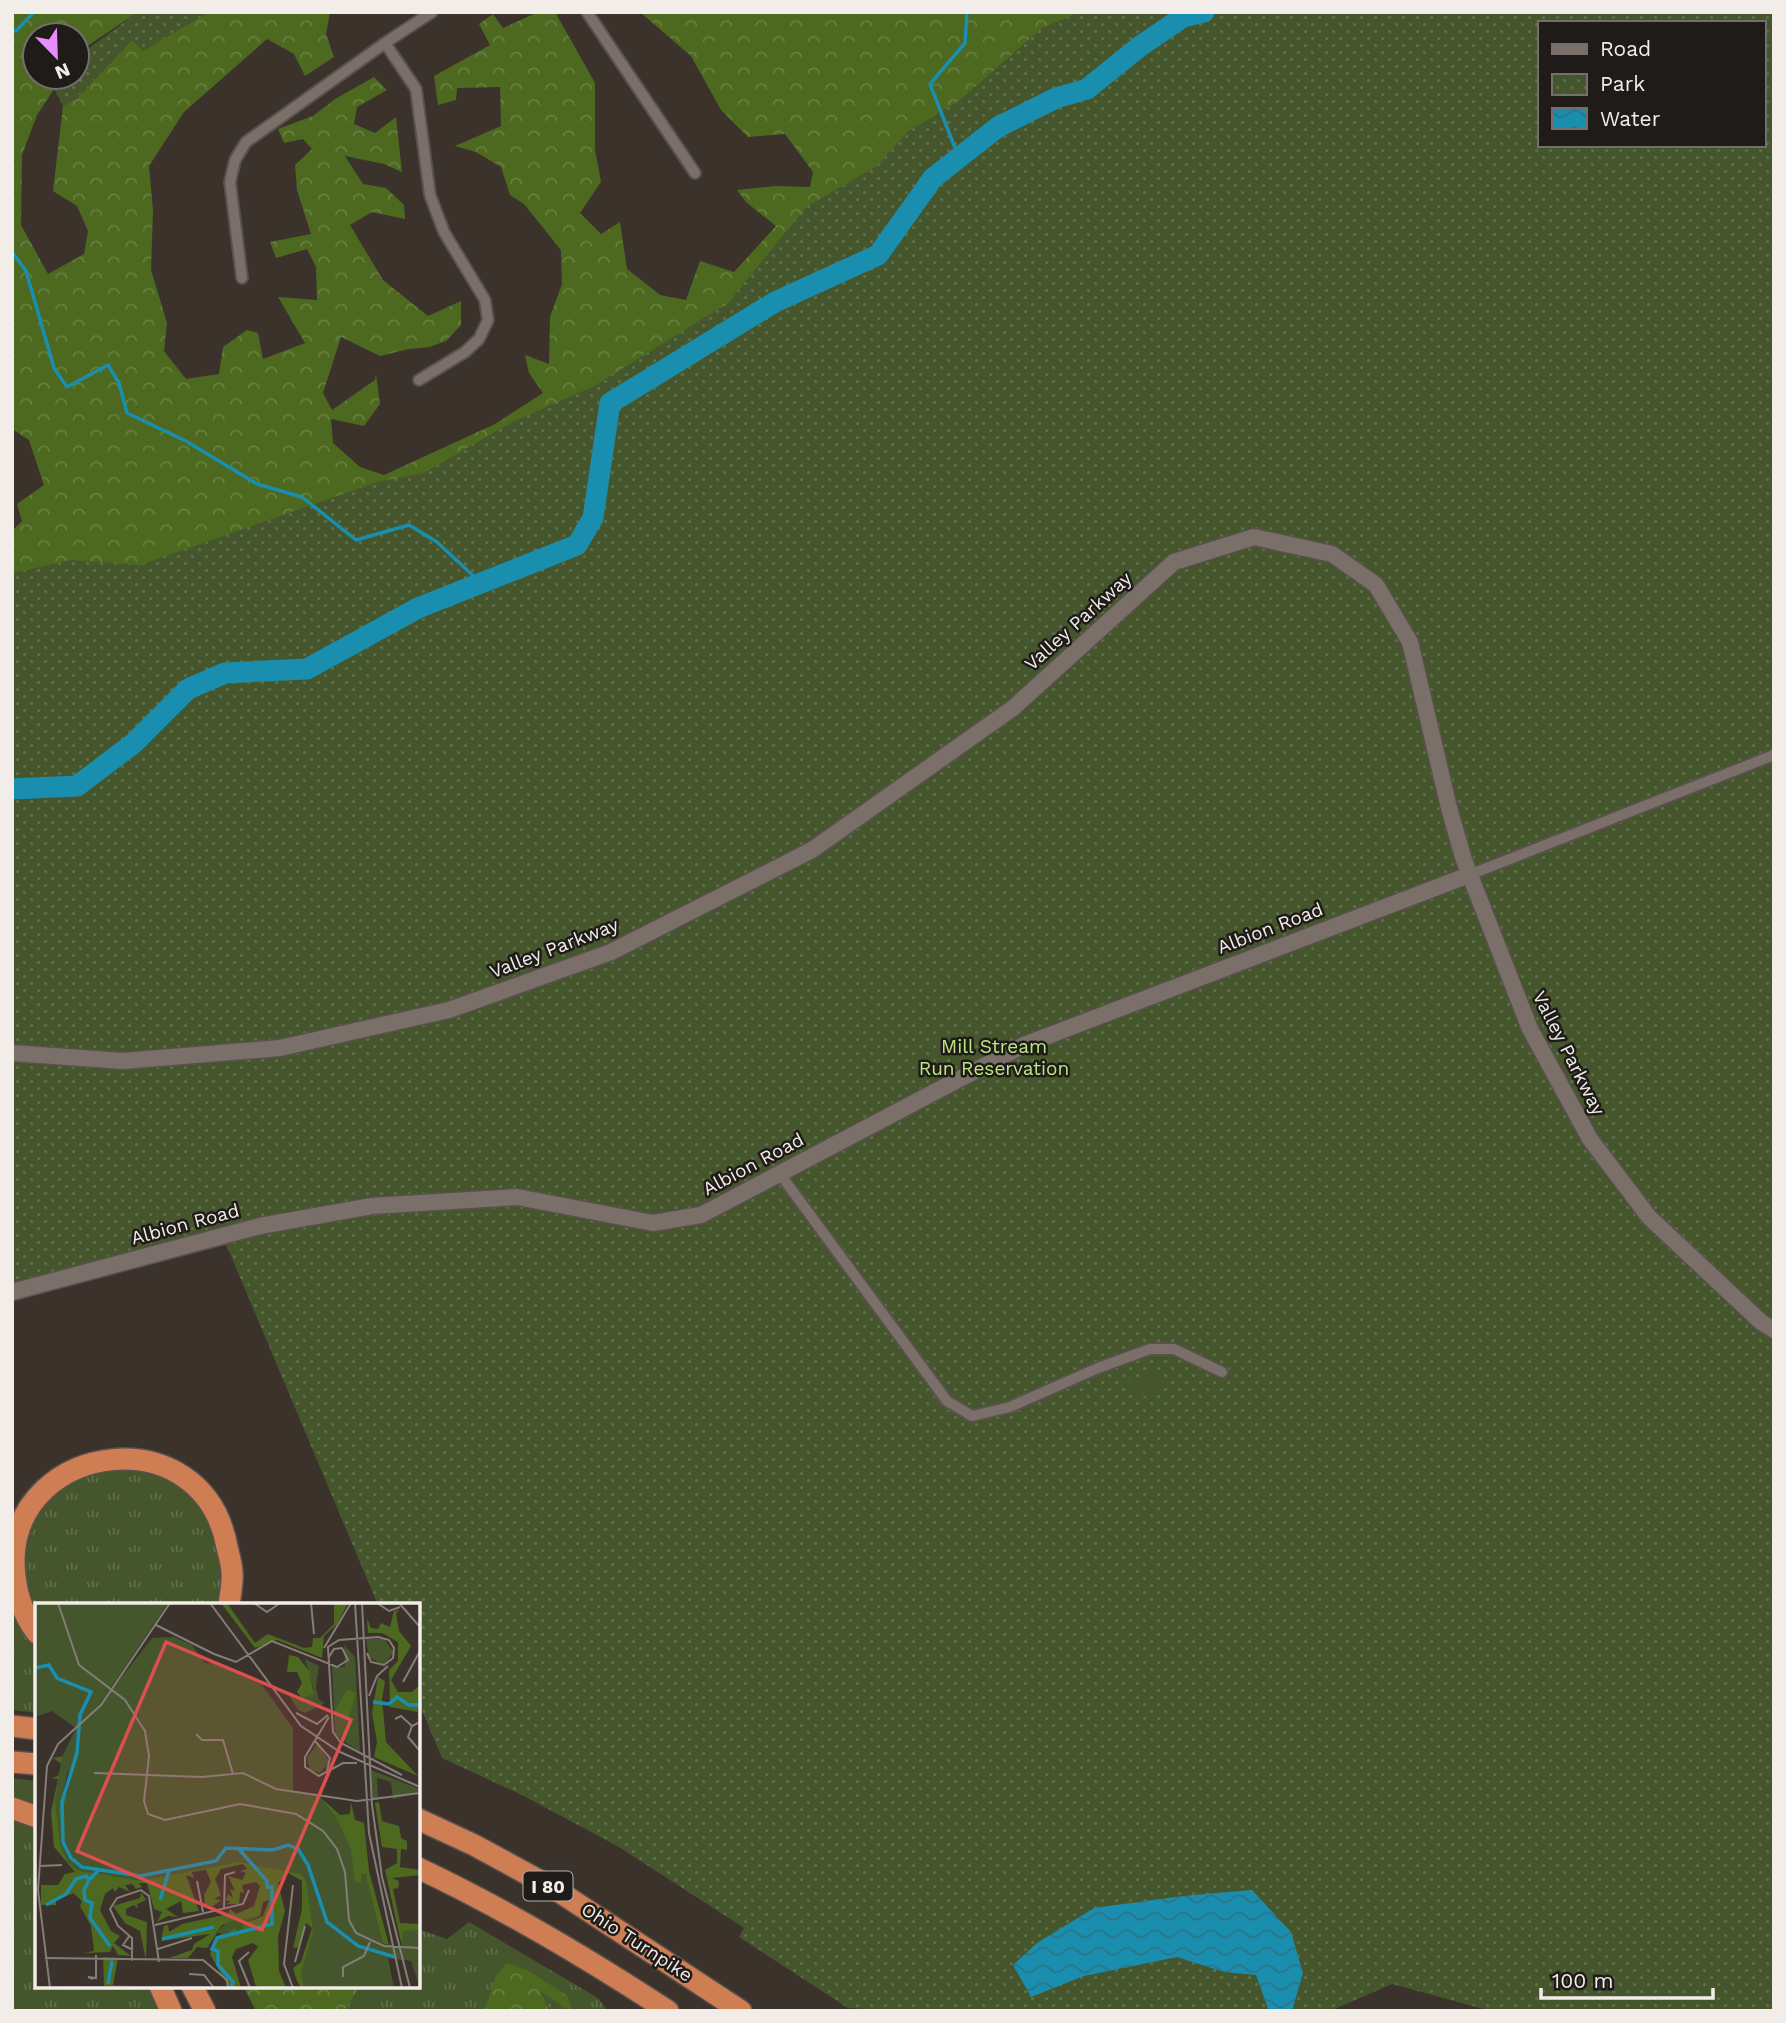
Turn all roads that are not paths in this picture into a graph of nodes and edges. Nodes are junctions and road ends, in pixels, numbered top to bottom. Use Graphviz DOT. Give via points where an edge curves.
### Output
graph roads {
  1 [pos="432,12"];
  2 [pos="587,12"];
  3 [pos="385,43"];
  4 [pos="695,173"];
  5 [pos="242,278"];
  6 [pos="419,380"];
  7 [pos="1774,755"];
  8 [pos="1469,875"];
  9 [pos="12,1053"];
  10 [pos="780,1174"];
  11 [pos="12,1292"];
  12 [pos="1774,1330"];
  13 [pos="1222,1372"];
  14 [pos="12,1513"];
  15 [pos="229,1603"];
  16 [pos="240,1603"];
  17 [pos="35,1631"];
  18 [pos="12,1726"];
  19 [pos="35,1728"];
  20 [pos="12,1762"];
  21 [pos="35,1764"];
  22 [pos="12,1808"];
  23 [pos="35,1816"];
  24 [pos="420,1820"];
  25 [pos="420,1869"];
  26 [pos="420,1881"];
  27 [pos="476,1895"];
  28 [pos="161,1988"];
  29 [pos="182,1988"];
  30 [pos="193,1988"];
  31 [pos="209,1988"];
  32 [pos="171,2011"];
  33 [pos="189,2011"];
  34 [pos="205,2011"];
  35 [pos="215,2011"];
  36 [pos="668,2011"];
  37 [pos="741,2011"];
  1 -- 3 [label="street"];
  2 -- 4 [label="street"];
  3 -- 5 [label="street" via="246,142 235,160 230,182"];
  3 -- 6 [label="street" via="416,89 430,195 444,232 485,300 488,320 479,340"];
  7 -- 8 [label="street"];
  8 -- 9 [label="street, Valley Parkway" via="1410,642 1376,585 1332,554 1254,537 1174,562 1013,708 811,850 611,952 449,1010 280,1048 123,1062"];
  8 -- 10 [label="street, Albion Road" via="1024,1045"];
  8 -- 12 [label="street, Valley Parkway" via="1530,1029 1590,1139 1649,1217"];
  10 -- 11 [label="street, Albion Road" via="701,1215 653,1223 517,1197 372,1206 260,1226"];
  10 -- 13 [label="street" via="947,1401 972,1416 1010,1407 1150,1349 1174,1349"];
  14 -- 16 [label="highway" via="45,1476 89,1453 137,1449 174,1459 208,1482 227,1507 239,1535 244,1565"];
  15 -- 17 [label="highway" via="232,1573 224,1528 204,1494 185,1476 164,1466 109,1459 65,1475 28,1510 15,1549 14,1572 16,1590"];
  18 -- 19 [label="highway"];
  20 -- 21 [label="highway"];
  22 -- 23 [label="highway"];
  24 -- 37 [label="highway, Ohio Turnpike / I 80" via="555,1889"];
  25 -- 27 [label="highway, Ohio Turnpike / I 80"];
  26 -- 27 [label="highway"];
  27 -- 36 [label="highway, Ohio Turnpike / I 80" via="589,1959"];
  28 -- 32 [label="highway"];
  29 -- 33 [label="highway"];
  30 -- 34 [label="highway"];
  31 -- 35 [label="highway"];
}
